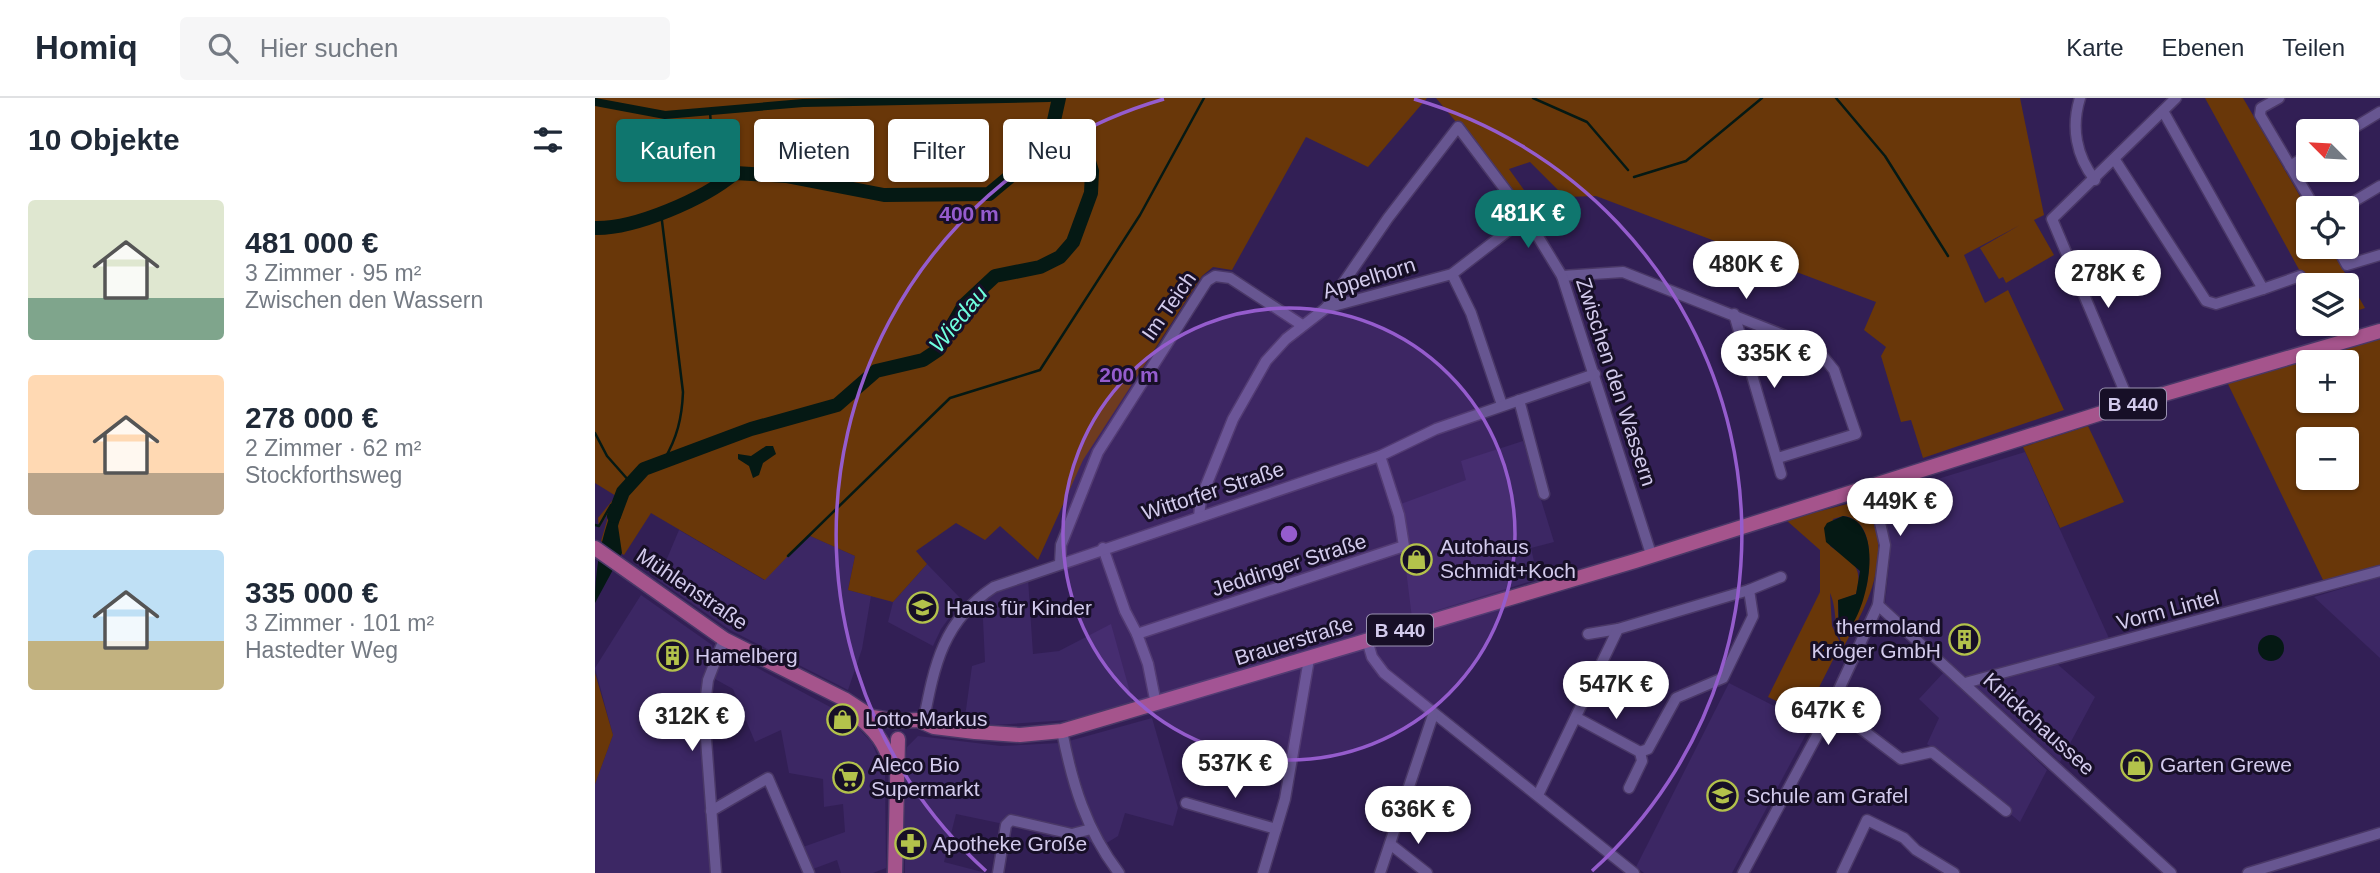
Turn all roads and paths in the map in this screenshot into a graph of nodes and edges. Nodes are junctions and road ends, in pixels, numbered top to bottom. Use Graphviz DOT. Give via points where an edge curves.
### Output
graph roads {
  1 [pos="2080,98"];
  2 [pos="2176,98"];
  3 [pos="2279,98"];
  4 [pos="2163,111"];
  5 [pos="2380,112"];
  6 [pos="2359,125"];
  7 [pos="2115,160"];
  8 [pos="2296,162"];
  9 [pos="2290,166"];
  10 [pos="2095,180"];
  11 [pos="2380,186"];
  12 [pos="2308,196"];
  13 [pos="2359,198"];
  14 [pos="1526,217"];
  15 [pos="2380,255"];
  16 [pos="2344,259"];
  17 [pos="1452,274"];
  18 [pos="1562,276"];
  19 [pos="2296,277"];
  20 [pos="2263,289"];
  21 [pos="1326,308"];
  22 [pos="1734,314"];
  23 [pos="1303,325"];
  24 [pos="2380,331"];
  25 [pos="1595,374"];
  26 [pos="1519,400"];
  27 [pos="2130,404"];
  28 [pos="1502,405"];
  29 [pos="1380,456"];
  30 [pos="1778,458"];
  31 [pos="1781,474"];
  32 [pos="1872,487"];
  33 [pos="1544,494"];
  34 [pos="1199,517"];
  35 [pos="595,548"];
  36 [pos="1104,548"];
  37 [pos="1651,554"];
  38 [pos="1060,563"];
  39 [pos="2380,571"];
  40 [pos="1781,578"];
  41 [pos="1749,590"];
  42 [pos="1878,605"];
  43 [pos="1618,629"];
  44 [pos="1137,634"];
  45 [pos="1588,634"];
  46 [pos="724,639"];
  47 [pos="1367,640"];
  48 [pos="1309,659"];
  49 [pos="1965,683"];
  50 [pos="842,700"];
  51 [pos="1156,704"];
  52 [pos="1831,706"];
  53 [pos="1433,715"];
  54 [pos="1577,718"];
  55 [pos="923,724"];
  56 [pos="894,729"];
  57 [pos="1062,731"];
  58 [pos="879,738"];
  59 [pos="1640,752"];
  60 [pos="1629,788"];
  61 [pos="1538,795"];
  62 [pos="896,799"];
  63 [pos="1186,803"];
  64 [pos="711,810"];
  65 [pos="2006,811"];
  66 [pos="1091,829"];
  67 [pos="1276,829"];
  68 [pos="2380,833"];
  69 [pos="1390,844"];
  70 [pos="716,873"];
  71 [pos="809,873"];
  72 [pos="895,873"];
  73 [pos="998,873"];
  74 [pos="1119,873"];
  75 [pos="1263,873"];
  76 [pos="1380,873"];
  77 [pos="1427,873"];
  78 [pos="1634,873"];
  79 [pos="1744,873"];
  80 [pos="1842,873"];
  81 [pos="1954,873"];
  82 [pos="2171,873"];
  83 [pos="2248,873"];
  1 -- 10 [label="street" via="2076,140 2081,160"];
  2 -- 4 [label="street"];
  3 -- 9 [label="street" via="2262,108 2260,115"];
  4 -- 7 [label="street"];
  4 -- 20 [label="street"];
  5 -- 6 [label="street"];
  7 -- 10 [label="street"];
  7 -- 20 [label="street" via="2206,301 2216,304"];
  8 -- 9 [label="street"];
  9 -- 12 [label="street"];
  10 -- 27 [label="street" via="2054,215 2054,228"];
  11 -- 13 [label="street"];
  14 -- 17 [label="street, Appelhorn"];
  14 -- 18 [label="street, Zwischen den Wassern"];
  14 -- 21 [label="street, Zwischen den Wassern" via="1458,127"];
  15 -- 16 [label="street" via="2347,265"];
  17 -- 21 [label="street, Appelhorn"];
  17 -- 28 [label="street" via="1471,313"];
  18 -- 22 [label="street" via="1623,272"];
  18 -- 25 [label="street, Zwischen den Wassern"];
  19 -- 20 [label="street"];
  21 -- 23 [label="street, Appelhorn"];
  22 -- 30 [label="street"];
  22 -- 30 [label="street" via="1815,348 1834,370 1856,434"];
  23 -- 34 [label="street, Appelhorn" via="1266,361 1233,419 1201,498"];
  23 -- 38 [label="street, Im Teich" via="1230,278 1215,276 1207,281 1094,460 1061,545"];
  24 -- 27 [label="main road, B 440"];
  25 -- 26 [label="street, Wittorfer Straße"];
  25 -- 37 [label="street, Zwischen den Wassern"];
  26 -- 28 [label="street, Wittorfer Straße"];
  26 -- 33 [label="street"];
  27 -- 32 [label="main road, B 440"];
  28 -- 29 [label="street, Wittorfer Straße"];
  29 -- 34 [label="street, Wittorfer Straße"];
  29 -- 44 [label="street, Jeddinger Straße" via="1399,515 1403,546"];
  30 -- 31 [label="street"];
  32 -- 37 [label="main road, Brauerstraße / B 440"];
  32 -- 42 [label="street" via="1885,545"];
  34 -- 36 [label="street, Wittorfer Straße"];
  35 -- 46 [label="main road, Mühlenstraße"];
  36 -- 38 [label="street, Wittorfer Straße"];
  36 -- 44 [label="street"];
  37 -- 47 [label="main road, Brauerstraße / B 440"];
  38 -- 55 [label="street, Wittorfer Straße" via="994,587 963,612 941,648"];
  39 -- 49 [label="street, Vorm Lintel"];
  40 -- 41 [label="street"];
  41 -- 43 [label="street"];
  41 -- 59 [label="street" via="1753,616 1723,678 1676,698 1648,749"];
  42 -- 49 [label="street, Knickchaussee"];
  42 -- 52 [label="street"];
  43 -- 45 [label="street"];
  43 -- 54 [label="street"];
  44 -- 51 [label="street"];
  46 -- 50 [label="main road, Mühlenstraße"];
  46 -- 64 [label="street" via="708,680 704,712"];
  47 -- 48 [label="main road, Brauerstraße / B 440"];
  47 -- 53 [label="street" via="1384,673"];
  48 -- 51 [label="main road, Brauerstraße / B 440"];
  48 -- 67 [label="street"];
  49 -- 82 [label="street, Knickchaussee"];
  50 -- 56 [label="main road, Mühlenstraße"];
  50 -- 58 [label="main road, Mühlenstraße"];
  51 -- 57 [label="main road, Brauerstraße / B 440"];
  52 -- 65 [label="street" via="1901,759 1932,752"];
  52 -- 79 [label="street"];
  53 -- 61 [label="street"];
  53 -- 69 [label="street"];
  54 -- 59 [label="street"];
  54 -- 61 [label="street"];
  55 -- 56 [label="main road"];
  55 -- 57 [label="main road, Brauerstraße / B 440" via="1009,734"];
  56 -- 58 [label="main road" via="891,744"];
  56 -- 58 [label="main road" via="877,725"];
  56 -- 62 [label="main road"];
  57 -- 66 [label="street" via="1070,774"];
  58 -- 62 [label="main road" via="887,751"];
  59 -- 60 [label="street" via="1642,761"];
  61 -- 78 [label="street"];
  62 -- 72 [label="main road"];
  63 -- 67 [label="street"];
  64 -- 70 [label="street"];
  64 -- 71 [label="street" via="768,778"];
  66 -- 73 [label="street" via="1072,834 1011,820 1006,825"];
  66 -- 74 [label="street"];
  67 -- 75 [label="street"];
  68 -- 83 [label="street"];
  69 -- 76 [label="street"];
  69 -- 77 [label="street"];
  80 -- 81 [label="street" via="1867,820 1904,838"];
}
